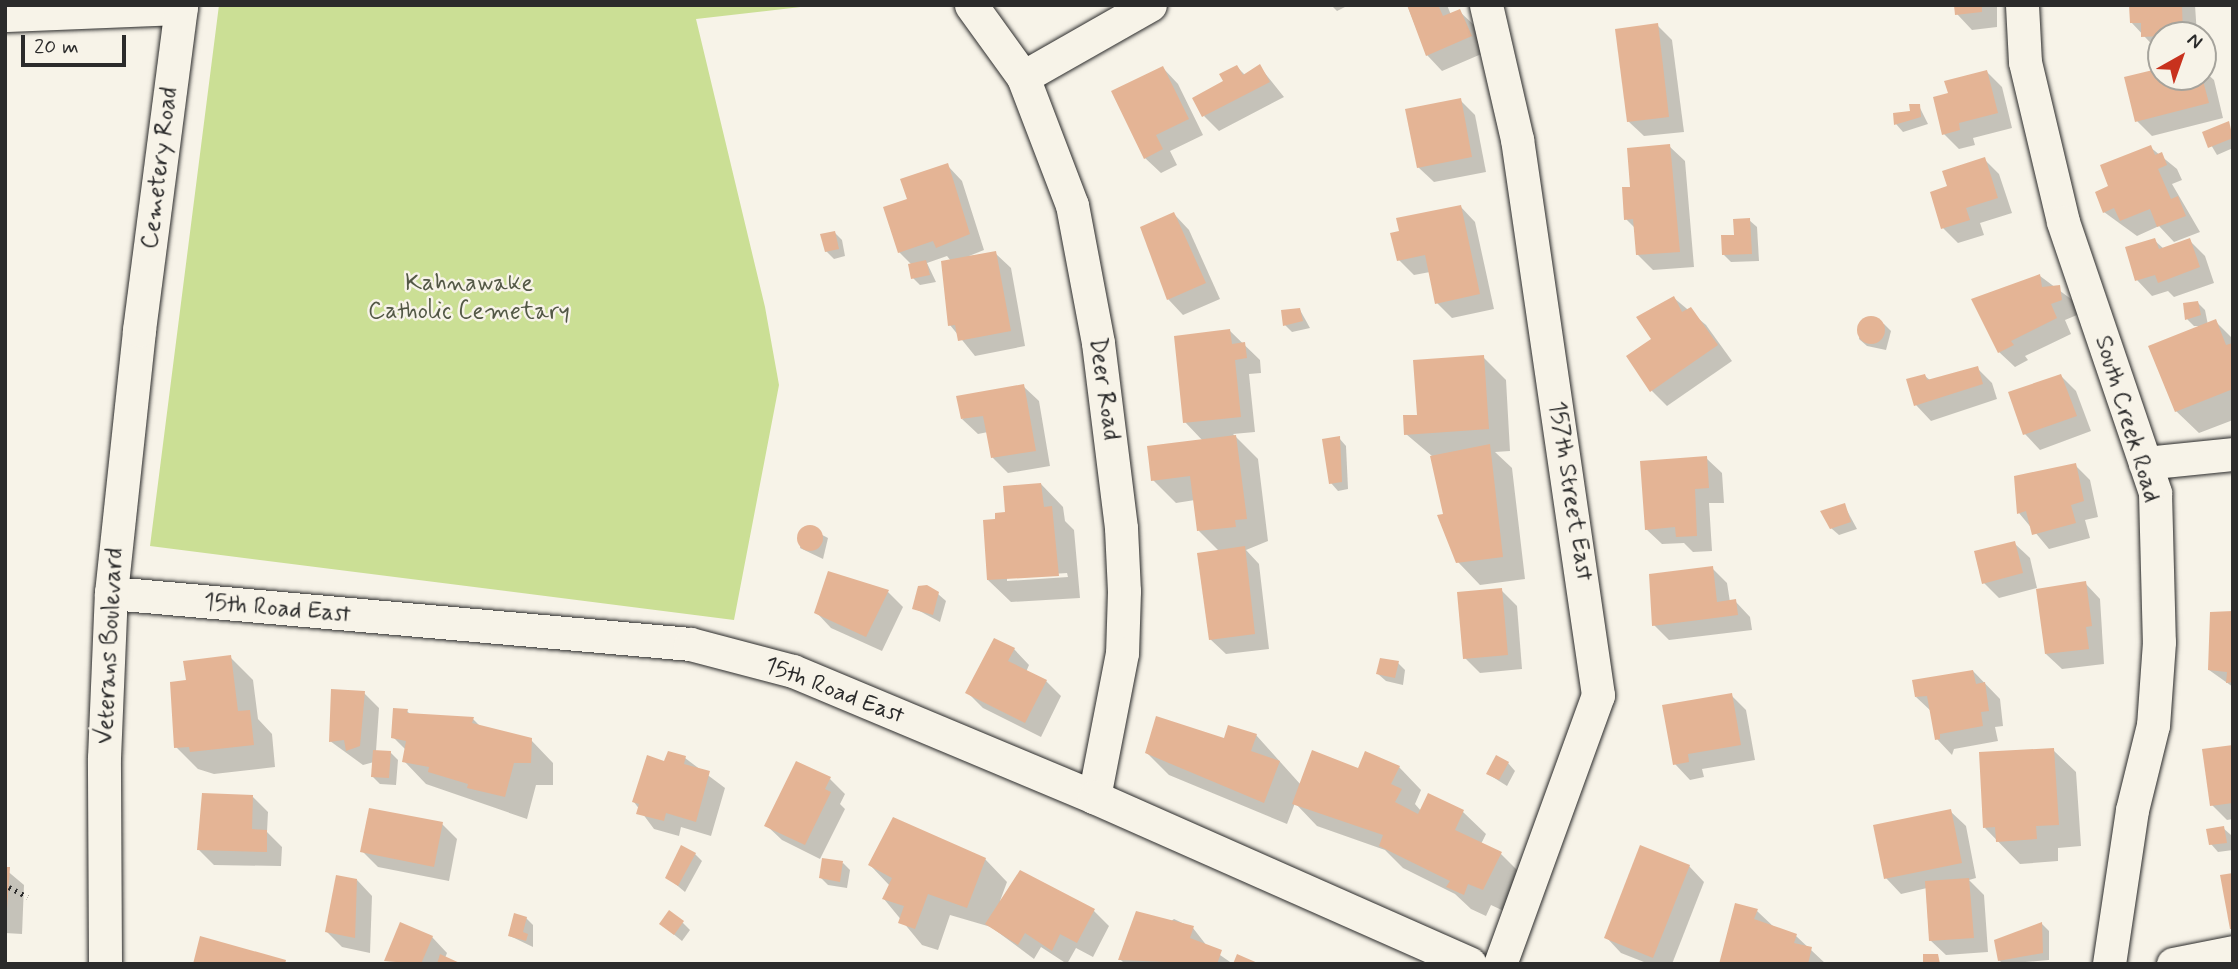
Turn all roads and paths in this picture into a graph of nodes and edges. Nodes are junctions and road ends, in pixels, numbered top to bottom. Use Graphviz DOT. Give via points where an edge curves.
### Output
graph roads {
  1 [pos="971,5"];
  2 [pos="1150,5"];
  3 [pos="1486,5"];
  4 [pos="2022,5"];
  5 [pos="181,7"];
  6 [pos="5,15"];
  7 [pos="1023,77"];
  8 [pos="139,330"];
  9 [pos="2233,454"];
  10 [pos="2145,463"];
  11 [pos="111,593"];
  12 [pos="1094,797"];
  13 [pos="9,887"];
  14 [pos="28,897"];
  15 [pos="2233,952"];
  16 [pos="105,964"];
  17 [pos="1470,964"];
  18 [pos="1500,964"];
  19 [pos="2109,964"];
  20 [pos="2173,964"];
  1 -- 7 [label="street, Deer Road"];
  2 -- 7 [label="street"];
  3 -- 18 [label="street, 157th Street East" via="1517,139 1598,695"];
  4 -- 10 [label="street, South Creek Road" via="2025,62 2063,222"];
  5 -- 6 [label="street"];
  5 -- 8 [label="street, Cemetery Road"];
  7 -- 12 [label="street, Deer Road" via="1072,205 1098,343 1121,528 1122,653"];
  8 -- 11 [label="street, Veterans Boulevard"];
  9 -- 10 [label="street"];
  10 -- 19 [label="street, South Creek Road" via="2155,493 2158,655 2153,725 2132,810"];
  11 -- 12 [label="street, 15th Road East" via="690,644 793,671"];
  11 -- 16 [label="street, Veterans Boulevard" via="104,758"];
  12 -- 17 [label="street, 15th Road East"];
  13 -- 14 [label="path"];
  15 -- 20 [label="street"];
}
